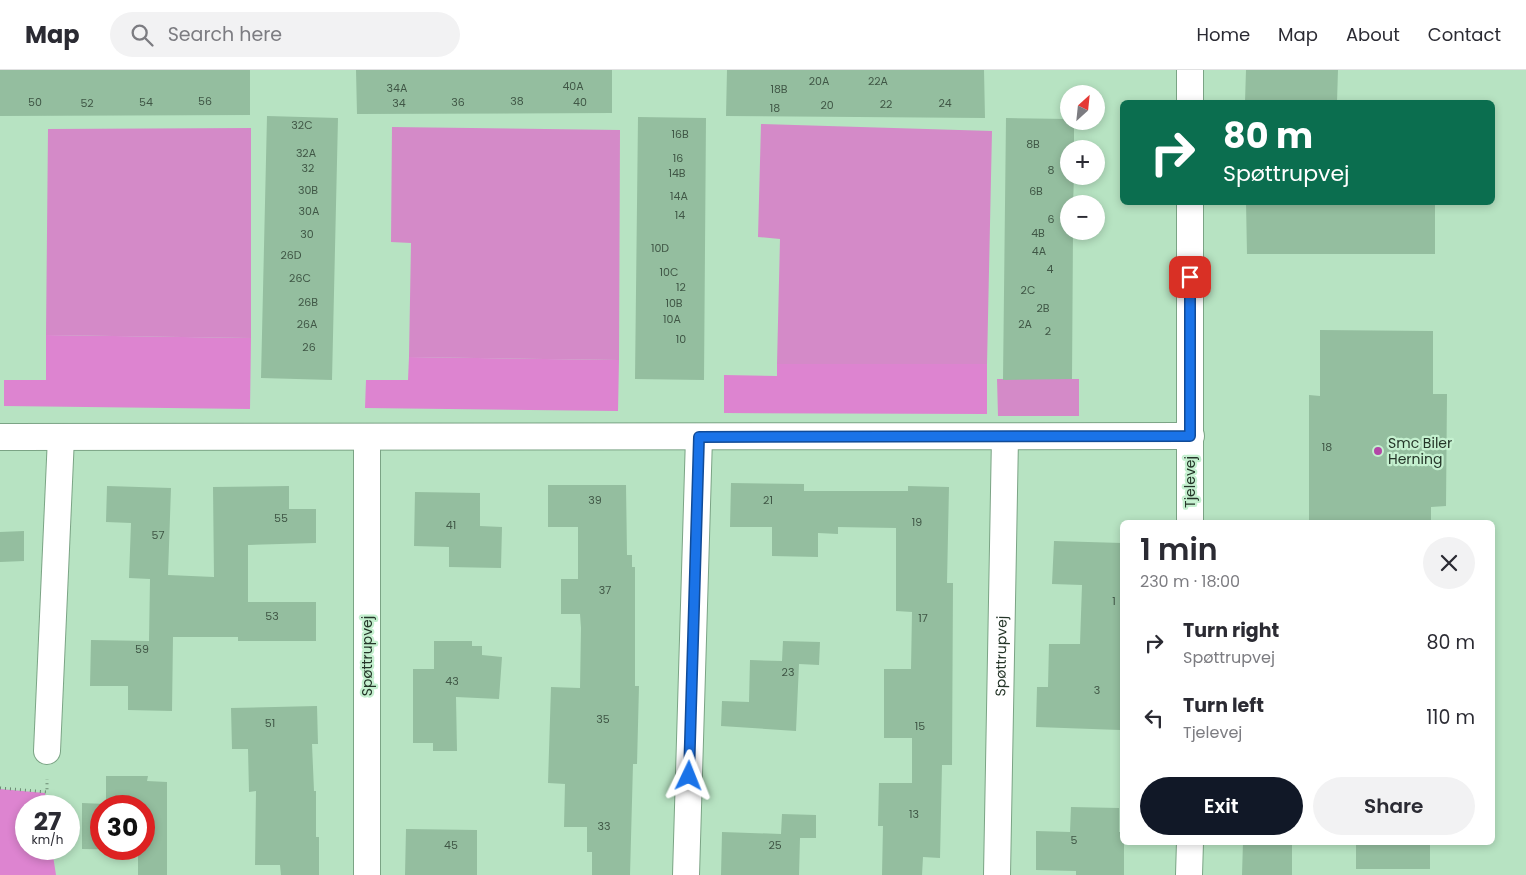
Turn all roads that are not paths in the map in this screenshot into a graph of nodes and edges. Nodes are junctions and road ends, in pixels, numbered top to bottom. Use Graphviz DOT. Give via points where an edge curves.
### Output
graph roads {
  1 [pos="1190,70"];
  2 [pos="1190,100"];
  3 [pos="1190,205"];
  4 [pos="1190,436"];
  5 [pos="0,437"];
  6 [pos="61,437"];
  7 [pos="367,437"];
  8 [pos="699,437"];
  9 [pos="1005,437"];
  10 [pos="1190,520"];
  11 [pos="47,750"];
  12 [pos="1190,845"];
  13 [pos="367,875"];
  14 [pos="686,875"];
  15 [pos="997,875"];
  16 [pos="1190,875"];
  1 -- 2 [label="street"];
  3 -- 4 [label="street, Tjelevej"];
  4 -- 9 [label="street"];
  4 -- 10 [label="street, Tjelevej"];
  5 -- 6 [label="street"];
  6 -- 7 [label="street"];
  6 -- 11 [label="street"];
  7 -- 8 [label="street"];
  7 -- 13 [label="street, Spøttrupvej"];
  8 -- 9 [label="street"];
  8 -- 14 [label="street"];
  9 -- 15 [label="street, Spøttrupvej"];
  12 -- 16 [label="street"];
}
